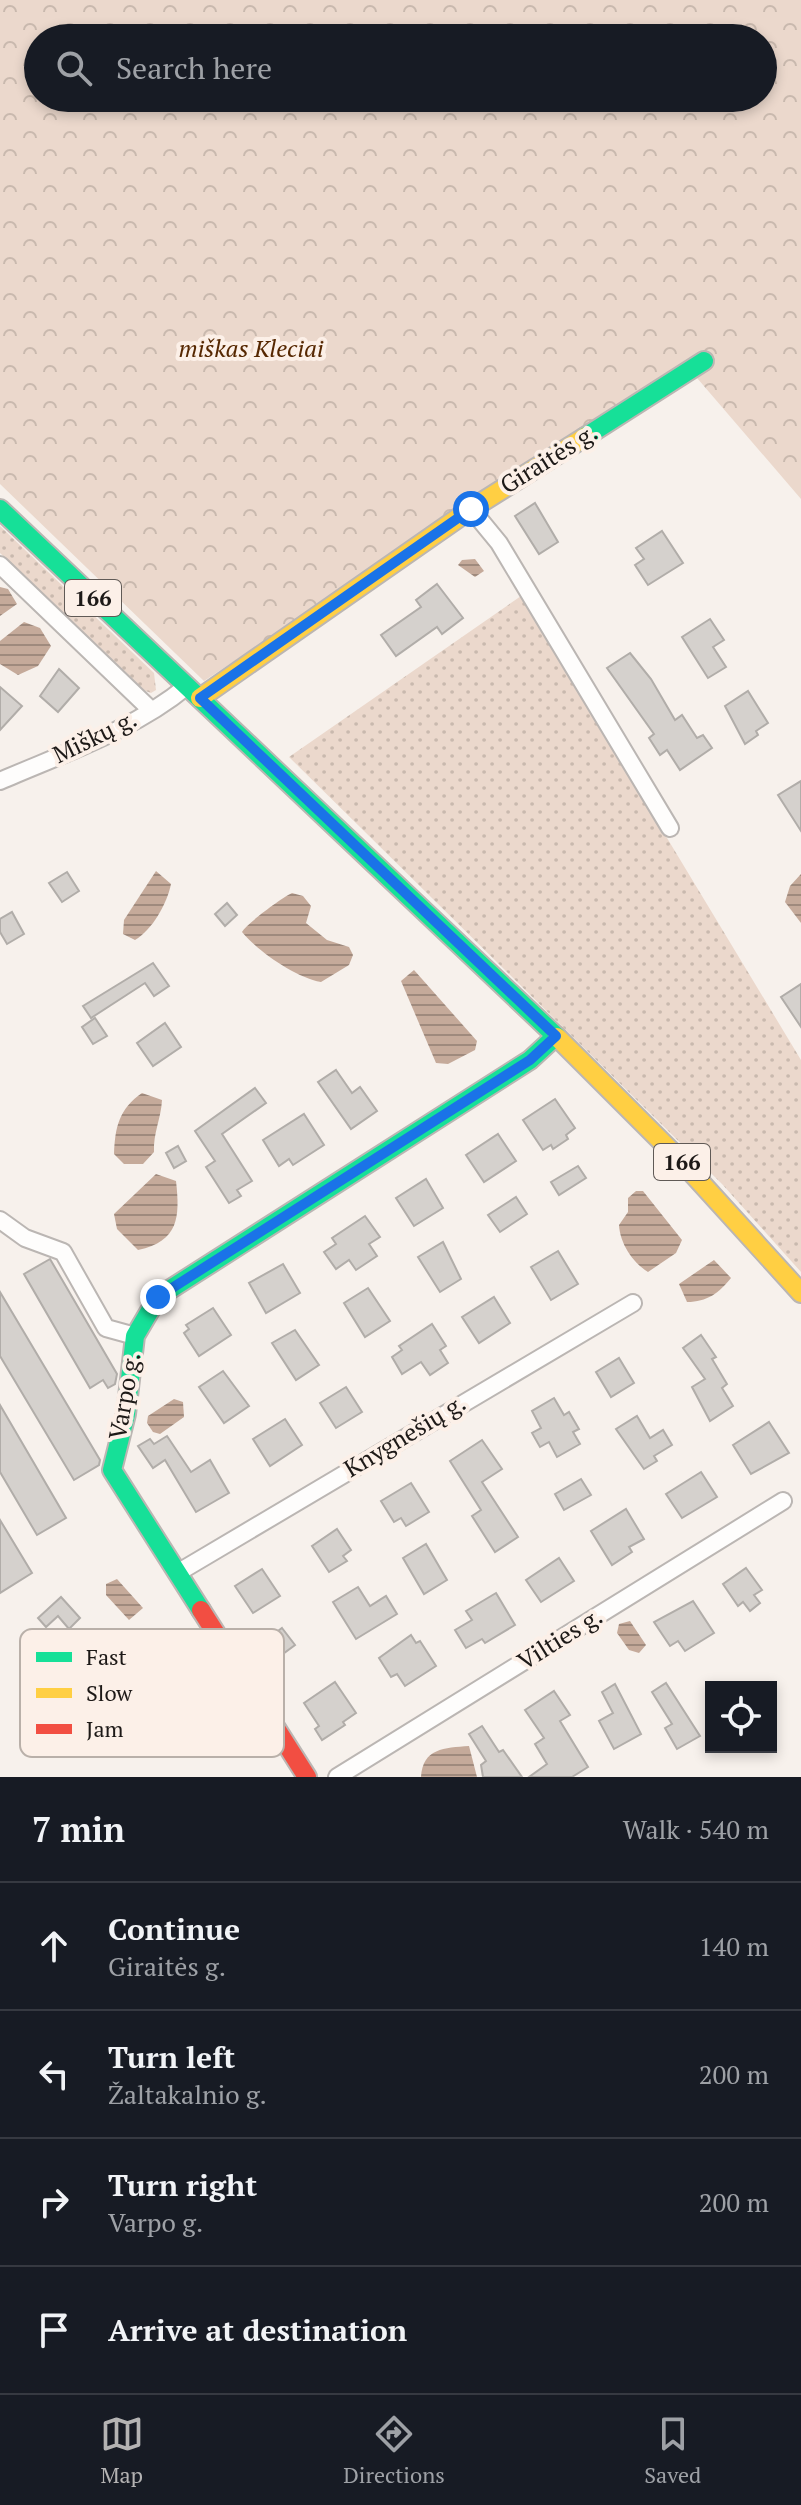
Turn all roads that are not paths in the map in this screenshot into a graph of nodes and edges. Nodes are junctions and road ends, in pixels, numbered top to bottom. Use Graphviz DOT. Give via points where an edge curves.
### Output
graph roads {
  1 [pos="704,361"];
  2 [pos="0,509"];
  3 [pos="471,509"];
  4 [pos="0,565"];
  5 [pos="193,692"];
  6 [pos="151,710"];
  7 [pos="0,781"];
  8 [pos="670,828"];
  9 [pos="556,1036"];
  10 [pos="0,1220"];
  11 [pos="801,1293"];
  12 [pos="633,1303"];
  13 [pos="135,1336"];
  14 [pos="783,1501"];
  15 [pos="179,1572"];
  16 [pos="215,1629"];
  17 [pos="284,1740"];
  18 [pos="307,1777"];
  19 [pos="337,1777"];
  1 -- 3 [label="street, Giraitės g."];
  2 -- 5 [label="street, 166"];
  3 -- 5 [label="street, Giraitės g."];
  3 -- 8 [label="street" via="499,543"];
  4 -- 6 [label="street"];
  5 -- 6 [label="street, Miškų g."];
  5 -- 9 [label="street, 166"];
  6 -- 7 [label="street, Miškų g."];
  9 -- 11 [label="street, 166" via="683,1163"];
  9 -- 13 [label="street, Varpo g." via="530,1060 158,1297"];
  10 -- 13 [label="street" via="25,1238 63,1252 106,1328"];
  12 -- 15 [label="street, Knygnešių g."];
  13 -- 15 [label="street, Varpo g." via="126,1414 112,1470"];
  14 -- 19 [label="street, Vilties g."];
  15 -- 16 [label="street, Varpo g."];
  17 -- 18 [label="street, Varpo g."];
}
